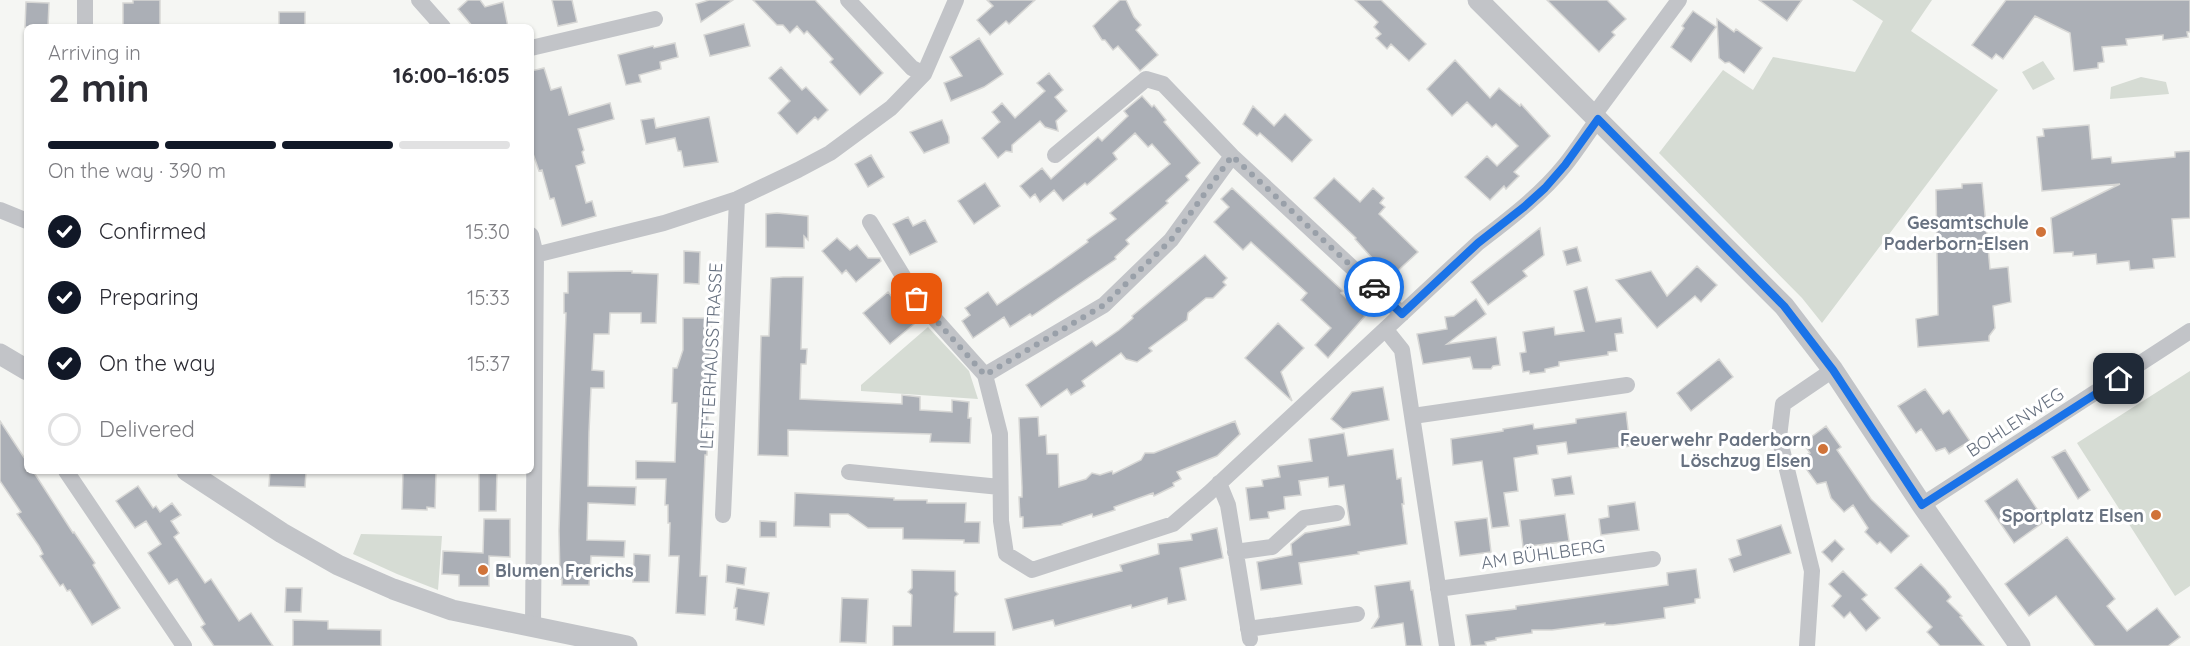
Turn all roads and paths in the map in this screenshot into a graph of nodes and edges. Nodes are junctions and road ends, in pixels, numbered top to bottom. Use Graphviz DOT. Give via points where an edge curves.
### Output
graph roads {
  1 [pos="85,0"];
  2 [pos="419,0"];
  3 [pos="848,0"];
  4 [pos="956,0"];
  5 [pos="1478,0"];
  6 [pos="1679,0"];
  7 [pos="655,19"];
  8 [pos="85,24"];
  9 [pos="440,24"];
  10 [pos="534,47"];
  11 [pos="924,74"];
  12 [pos="1596,117"];
  13 [pos="1055,155"];
  14 [pos="1232,156"];
  15 [pos="737,199"];
  16 [pos="0,210"];
  17 [pos="24,220"];
  18 [pos="870,222"];
  19 [pos="534,255"];
  20 [pos="1402,314"];
  21 [pos="1386,330"];
  22 [pos="2190,331"];
  23 [pos="0,354"];
  24 [pos="24,368"];
  25 [pos="1833,370"];
  26 [pos="985,375"];
  27 [pos="1627,385"];
  28 [pos="1413,416"];
  29 [pos="849,472"];
  30 [pos="68,474"];
  31 [pos="192,474"];
  32 [pos="533,474"];
  33 [pos="1219,483"];
  34 [pos="1000,487"];
  35 [pos="1922,505"];
  36 [pos="1337,513"];
  37 [pos="723,515"];
  38 [pos="1236,552"];
  39 [pos="1653,559"];
  40 [pos="1438,589"];
  41 [pos="1357,614"];
  42 [pos="533,626"];
  43 [pos="184,646"];
  44 [pos="627,646"];
  45 [pos="1447,646"];
  46 [pos="1807,646"];
  47 [pos="2020,646"];
  1 -- 8 [label="street"];
  2 -- 9 [label="street"];
  3 -- 11 [label="street" via="912,68"];
  4 -- 11 [label="street"];
  5 -- 12 [label="street"];
  6 -- 12 [label="street"];
  7 -- 10 [label="street"];
  11 -- 15 [label="street" via="891,108 830,153"];
  12 -- 20 [label="street" via="1545,188 1478,243"];
  12 -- 25 [label="street" via="1784,306"];
  13 -- 14 [label="street" via="1146,79 1163,84"];
  14 -- 20 [label="street"];
  14 -- 26 [label="street" via="1171,240 1104,305"];
  15 -- 19 [label="street" via="664,223"];
  15 -- 37 [label="street, LETTERHAUSSTRASSE"];
  16 -- 17 [label="street"];
  18 -- 26 [label="street" via="917,299"];
  20 -- 21 [label="street"];
  21 -- 28 [label="street" via="1402,350"];
  21 -- 33 [label="street"];
  22 -- 35 [label="street, BOHLENWEG"];
  23 -- 24 [label="street"];
  25 -- 35 [label="street"];
  25 -- 46 [label="street" via="1783,404 1779,437 1812,571"];
  26 -- 34 [label="street" via="1000,434"];
  27 -- 28 [label="street"];
  28 -- 40 [label="street"];
  29 -- 34 [label="street"];
  30 -- 43 [label="street"];
  31 -- 42 [label="street" via="338,565 452,610"];
  32 -- 42 [label="street"];
  33 -- 34 [label="street" via="1173,524 1032,570 1006,554"];
  33 -- 38 [label="street" via="1228,505"];
  35 -- 47 [label="street"];
  36 -- 38 [label="street" via="1304,518 1272,547"];
  38 -- 41 [label="street" via="1249,634"];
  39 -- 40 [label="street, AM BÜHLBERG"];
  40 -- 45 [label="street"];
  42 -- 44 [label="street"];
}
